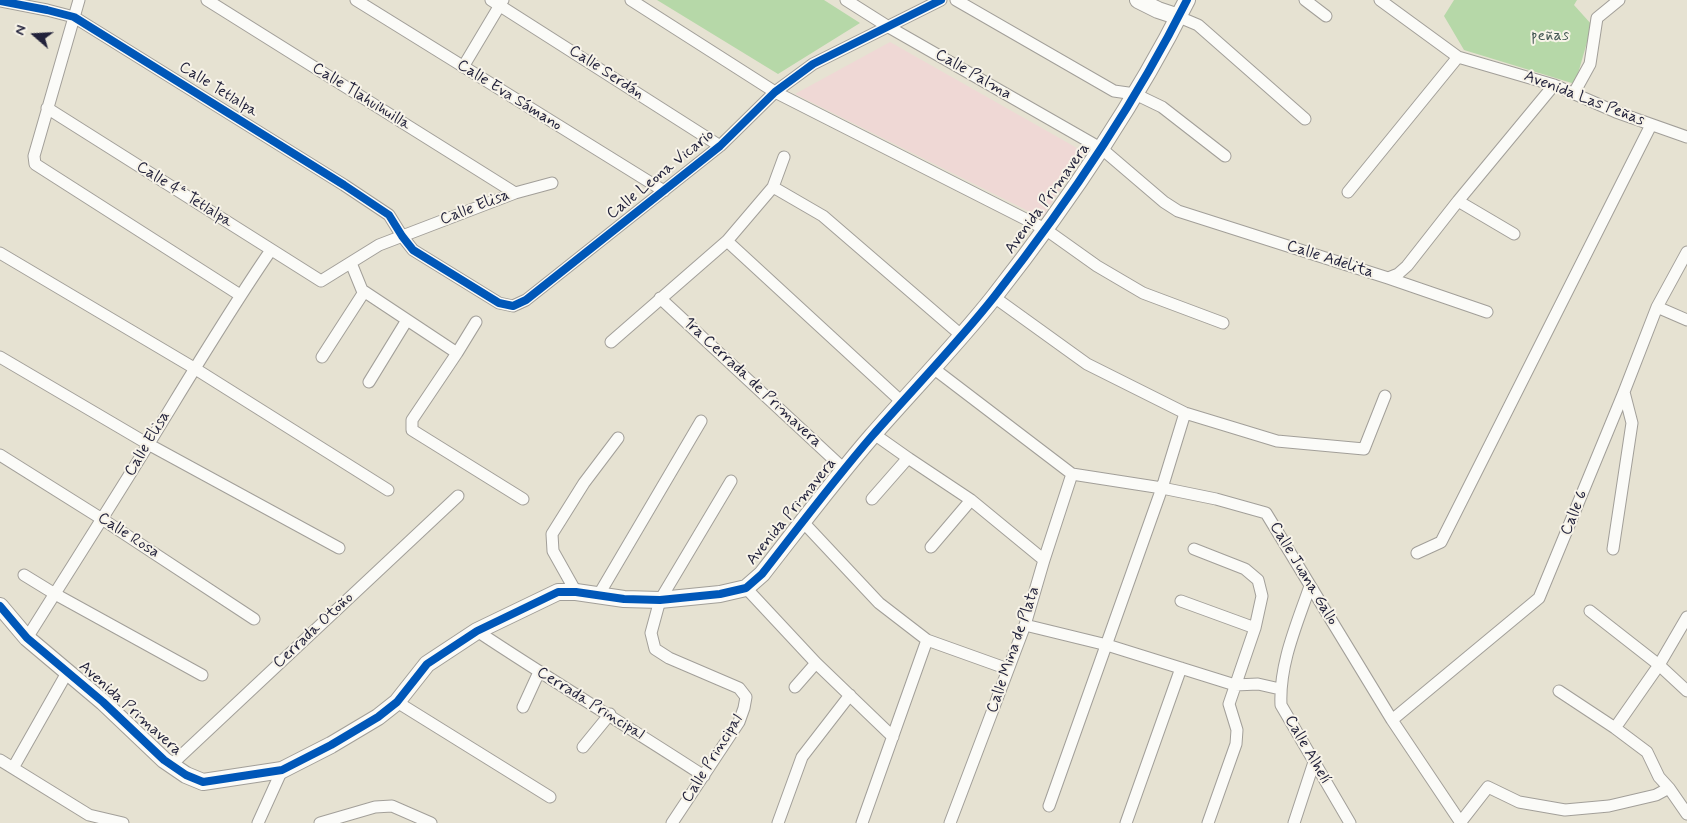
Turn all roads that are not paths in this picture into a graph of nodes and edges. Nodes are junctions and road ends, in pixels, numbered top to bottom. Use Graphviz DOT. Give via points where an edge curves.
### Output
graph roads {
  1 [pos="79,0"];
  2 [pos="207,0"];
  3 [pos="356,0"];
  4 [pos="631,0"];
  5 [pos="846,0"];
  6 [pos="941,0"];
  7 [pos="956,0"];
  8 [pos="1138,0"];
  9 [pos="1187,0"];
  10 [pos="1305,0"];
  11 [pos="1380,0"];
  12 [pos="1619,0"];
  13 [pos="0,1"];
  14 [pos="498,2"];
  15 [pos="1326,16"];
  16 [pos="1179,17"];
  17 [pos="74,18"];
  18 [pos="887,26"];
  19 [pos="1458,58"];
  20 [pos="463,66"];
  21 [pos="1554,85"];
  22 [pos="775,92"];
  23 [pos="1574,93"];
  24 [pos="1135,94"];
  25 [pos="47,108"];
  26 [pos="1305,119"];
  27 [pos="1652,125"];
  28 [pos="1687,137"];
  29 [pos="720,146"];
  30 [pos="1102,149"];
  31 [pos="1225,156"];
  32 [pos="784,157"];
  33 [pos="552,183"];
  34 [pos="772,187"];
  35 [pos="664,190"];
  36 [pos="1348,192"];
  37 [pos="514,193"];
  38 [pos="1458,201"];
  39 [pos="1045,229"];
  40 [pos="1514,234"];
  41 [pos="402,236"];
  42 [pos="726,241"];
  43 [pos="271,250"];
  44 [pos="1687,252"];
  45 [pos="0,253"];
  46 [pos="351,263"];
  47 [pos="1388,278"];
  48 [pos="321,281"];
  49 [pos="364,292"];
  50 [pos="240,295"];
  51 [pos="994,297"];
  52 [pos="660,298"];
  53 [pos="1657,307"];
  54 [pos="1487,312"];
  55 [pos="407,320"];
  56 [pos="1687,320"];
  57 [pos="476,322"];
  58 [pos="1223,323"];
  59 [pos="961,335"];
  60 [pos="611,342"];
  61 [pos="457,353"];
  62 [pos="0,357"];
  63 [pos="322,357"];
  64 [pos="194,368"];
  65 [pos="933,368"];
  66 [pos="369,382"];
  67 [pos="1624,392"];
  68 [pos="1385,396"];
  69 [pos="903,403"];
  70 [pos="1185,413"];
  71 [pos="700,421"];
  72 [pos="874,434"];
  73 [pos="618,438"];
  74 [pos="148,444"];
  75 [pos="0,455"];
  76 [pos="908,458"];
  77 [pos="844,469"];
  78 [pos="1072,474"];
  79 [pos="731,481"];
  80 [pos="1162,488"];
  81 [pos="388,490"];
  82 [pos="458,496"];
  83 [pos="523,499"];
  84 [pos="872,499"];
  85 [pos="970,500"];
  86 [pos="102,519"];
  87 [pos="803,522"];
  88 [pos="931,547"];
  89 [pos="339,548"];
  90 [pos="1194,549"];
  91 [pos="1613,549"];
  92 [pos="1417,553"];
  93 [pos="1044,560"];
  94 [pos="24,575"];
  95 [pos="1310,586"];
  96 [pos="746,588"];
  97 [pos="576,592"];
  98 [pos="55,594"];
  99 [pos="598,596"];
  100 [pos="660,600"];
  101 [pos="1181,601"];
  102 [pos="0,606"];
  103 [pos="1590,611"];
  104 [pos="1687,617"];
  105 [pos="254,619"];
  106 [pos="1025,625"];
  107 [pos="1255,628"];
  108 [pos="478,631"];
  109 [pos="27,638"];
  110 [pos="927,640"];
  111 [pos="1107,645"];
  112 [pos="816,663"];
  113 [pos="1659,666"];
  114 [pos="1181,668"];
  115 [pos="1008,670"];
  116 [pos="68,671"];
  117 [pos="540,672"];
  118 [pos="202,675"];
  119 [pos="1235,685"];
  120 [pos="795,688"];
  121 [pos="1280,689"];
  122 [pos="1687,690"];
  123 [pos="1559,691"];
  124 [pos="850,695"];
  125 [pos="397,702"];
  126 [pos="523,707"];
  127 [pos="610,714"];
  128 [pos="1392,720"];
  129 [pos="1615,728"];
  130 [pos="893,737"];
  131 [pos="583,747"];
  132 [pos="0,760"];
  133 [pos="1314,762"];
  134 [pos="171,765"];
  135 [pos="13,768"];
  136 [pos="282,770"];
  137 [pos="704,776"];
  138 [pos="1669,788"];
  139 [pos="550,797"];
  140 [pos="1049,806"];
  141 [pos="1687,814"];
  142 [pos="123,823"];
  143 [pos="258,823"];
  144 [pos="320,823"];
  145 [pos="431,823"];
  146 [pos="672,823"];
  147 [pos="778,823"];
  148 [pos="862,823"];
  149 [pos="950,823"];
  150 [pos="1126,823"];
  151 [pos="1208,823"];
  152 [pos="1294,823"];
  153 [pos="1350,823"];
  154 [pos="1460,823"];
  1 -- 17 [label="street"];
  2 -- 37 [label="street, Calle Tlahuihuilla"];
  3 -- 20 [label="street, Calle Eva Sámano"];
  4 -- 22 [label="street"];
  5 -- 18 [label="street, Calle Palma"];
  6 -- 18 [label="street, Calle Leona Vicario"];
  7 -- 24 [label="street" via="1114,91"];
  8 -- 16 [label="street"];
  9 -- 16 [label="street, Avenida Primavera"];
  10 -- 15 [label="street"];
  11 -- 19 [label="street, Avenida Las Peñas"];
  12 -- 23 [label="street" via="1598,18 1590,64"];
  13 -- 17 [label="street, Calle Tetlalpa"];
  14 -- 20 [label="street"];
  14 -- 29 [label="street, Calle Serdán"];
  16 -- 24 [label="street, Avenida Primavera"];
  16 -- 26 [label="street" via="1198,25"];
  17 -- 25 [label="street"];
  17 -- 41 [label="street, Calle Tetlalpa" via="359,195 389,215"];
  18 -- 22 [label="street, Calle Leona Vicario" via="813,64"];
  18 -- 30 [label="street, Calle Palma"];
  19 -- 21 [label="street, Avenida Las Peñas"];
  19 -- 36 [label="street"];
  20 -- 35 [label="street, Calle Eva Sámano"];
  21 -- 23 [label="street, Avenida Las Peñas"];
  21 -- 38 [label="street, Calle Adelita"];
  22 -- 29 [label="street, Calle Leona Vicario"];
  22 -- 39 [label="street"];
  23 -- 27 [label="street, Avenida Las Peñas"];
  24 -- 30 [label="street, Avenida Primavera"];
  24 -- 31 [label="street" via="1162,108"];
  25 -- 43 [label="street, Calle 4ª Tetlalpa"];
  25 -- 50 [label="street" via="34,156 35,164"];
  27 -- 28 [label="street, Avenida Las Peñas"];
  27 -- 92 [label="street" via="1442,542"];
  29 -- 35 [label="street, Calle Leona Vicario"];
  30 -- 39 [label="street, Avenida Primavera"];
  30 -- 47 [label="street, Calle Adelita" via="1178,211"];
  32 -- 34 [label="street"];
  33 -- 37 [label="street, Calle Elisa"];
  34 -- 42 [label="street"];
  34 -- 59 [label="street" via="823,216"];
  35 -- 41 [label="street, Calle Leona Vicario" via="526,300 513,306 499,303 413,250"];
  37 -- 41 [label="street, Calle Elisa"];
  38 -- 40 [label="street"];
  38 -- 47 [label="street, Calle Adelita" via="1407,266"];
  39 -- 51 [label="street, Avenida Primavera"];
  39 -- 58 [label="street" via="1143,293"];
  41 -- 46 [label="street, Calle Elisa" via="379,245"];
  42 -- 52 [label="street"];
  42 -- 69 [label="street"];
  43 -- 48 [label="street, Calle 4ª Tetlalpa"];
  43 -- 50 [label="street, Calle Elisa"];
  44 -- 53 [label="street, Calle 6"];
  45 -- 64 [label="street"];
  46 -- 48 [label="street, Calle Elisa"];
  46 -- 49 [label="street"];
  47 -- 54 [label="street"];
  49 -- 55 [label="street"];
  49 -- 63 [label="street"];
  50 -- 64 [label="street, Calle Elisa"];
  51 -- 59 [label="street, Avenida Primavera"];
  51 -- 70 [label="street" via="1087,364"];
  52 -- 60 [label="street"];
  52 -- 77 [label="street, 1ra Cerrada de Primavera"];
  53 -- 56 [label="street"];
  53 -- 67 [label="street, Calle 6"];
  55 -- 61 [label="street"];
  55 -- 66 [label="street"];
  57 -- 61 [label="street"];
  59 -- 65 [label="street, Avenida Primavera"];
  61 -- 83 [label="street" via="412,420 412,430"];
  62 -- 74 [label="street"];
  64 -- 74 [label="street, Calle Elisa"];
  64 -- 81 [label="street"];
  65 -- 69 [label="street, Avenida Primavera"];
  65 -- 78 [label="street, Calle Juana Gallo"];
  67 -- 91 [label="street" via="1632,423"];
  67 -- 128 [label="street, Calle 6" via="1540,598"];
  68 -- 70 [label="street" via="1364,450 1277,441"];
  69 -- 72 [label="street, Avenida Primavera"];
  70 -- 80 [label="street"];
  71 -- 99 [label="street"];
  72 -- 76 [label="street"];
  72 -- 77 [label="street, Avenida Primavera"];
  73 -- 97 [label="street" via="584,483 552,534 553,551"];
  74 -- 86 [label="street, Calle Elisa"];
  74 -- 89 [label="street"];
  75 -- 86 [label="street, Calle Rosa"];
  76 -- 84 [label="street"];
  76 -- 85 [label="street"];
  77 -- 87 [label="street, Avenida Primavera"];
  78 -- 80 [label="street, Calle Juana Gallo"];
  78 -- 93 [label="street, Calle Mina de Plata"];
  79 -- 100 [label="street"];
  80 -- 95 [label="street, Calle Juana Gallo" via="1266,513"];
  80 -- 111 [label="street"];
  82 -- 134 [label="street, Cerrada Otoño"];
  85 -- 88 [label="street"];
  85 -- 93 [label="street"];
  86 -- 98 [label="street, Calle Elisa"];
  86 -- 105 [label="street, Calle Rosa"];
  87 -- 96 [label="street, Avenida Primavera" via="762,574"];
  87 -- 110 [label="street" via="879,603"];
  90 -- 107 [label="street" via="1245,569 1258,580 1262,596"];
  93 -- 106 [label="street, Calle Mina de Plata"];
  94 -- 98 [label="street"];
  95 -- 121 [label="street, Calle Alhelí" via="1282,672"];
  95 -- 128 [label="street, Calle Juana Gallo"];
  96 -- 100 [label="street, Avenida Primavera"];
  96 -- 112 [label="street"];
  97 -- 99 [label="street, Avenida Primavera"];
  97 -- 108 [label="street, Avenida Primavera" via="558,592"];
  98 -- 109 [label="street, Calle Elisa"];
  98 -- 118 [label="street"];
  99 -- 100 [label="street, Avenida Primavera"];
  100 -- 137 [label="street, Calle Principal" via="651,633 655,649 739,688 746,697 739,722"];
  101 -- 107 [label="street"];
  102 -- 109 [label="street, Avenida Primavera"];
  103 -- 113 [label="street"];
  104 -- 113 [label="street"];
  106 -- 111 [label="street"];
  106 -- 115 [label="street, Calle Mina de Plata"];
  107 -- 119 [label="street"];
  108 -- 117 [label="street, Cerrada Principal"];
  108 -- 125 [label="street, Avenida Primavera" via="427,664"];
  109 -- 116 [label="street, Avenida Primavera"];
  110 -- 115 [label="street"];
  110 -- 130 [label="street"];
  111 -- 114 [label="street"];
  111 -- 140 [label="street"];
  112 -- 120 [label="street"];
  112 -- 124 [label="street"];
  113 -- 122 [label="street"];
  113 -- 129 [label="street"];
  114 -- 119 [label="street"];
  114 -- 150 [label="street"];
  115 -- 149 [label="street, Calle Mina de Plata"];
  116 -- 134 [label="street, Avenida Primavera"];
  116 -- 135 [label="street"];
  117 -- 126 [label="street"];
  117 -- 127 [label="street, Cerrada Principal"];
  119 -- 121 [label="street" via="1258,684"];
  119 -- 151 [label="street" via="1229,704 1237,730 1236,744"];
  121 -- 133 [label="street, Calle Alhelí" via="1281,705"];
  123 -- 129 [label="street"];
  124 -- 130 [label="street"];
  124 -- 147 [label="street" via="802,757"];
  125 -- 136 [label="street, Avenida Primavera" via="331,745"];
  125 -- 139 [label="street"];
  127 -- 131 [label="street"];
  127 -- 137 [label="street, Cerrada Principal"];
  128 -- 154 [label="street, Calle Juana Gallo"];
  129 -- 138 [label="street" via="1647,752 1659,777"];
  130 -- 148 [label="street"];
  132 -- 135 [label="street"];
  133 -- 152 [label="street"];
  133 -- 153 [label="street, Calle Alhelí"];
  134 -- 136 [label="street, Avenida Primavera" via="203,782"];
  135 -- 142 [label="street" via="89,815"];
  136 -- 143 [label="street"];
  137 -- 146 [label="street, Calle Principal"];
  138 -- 141 [label="street"];
  138 -- 154 [label="street" via="1656,795 1609,806 1565,810 1519,802 1488,788"];
  144 -- 145 [label="street" via="376,807 392,806"];
}
